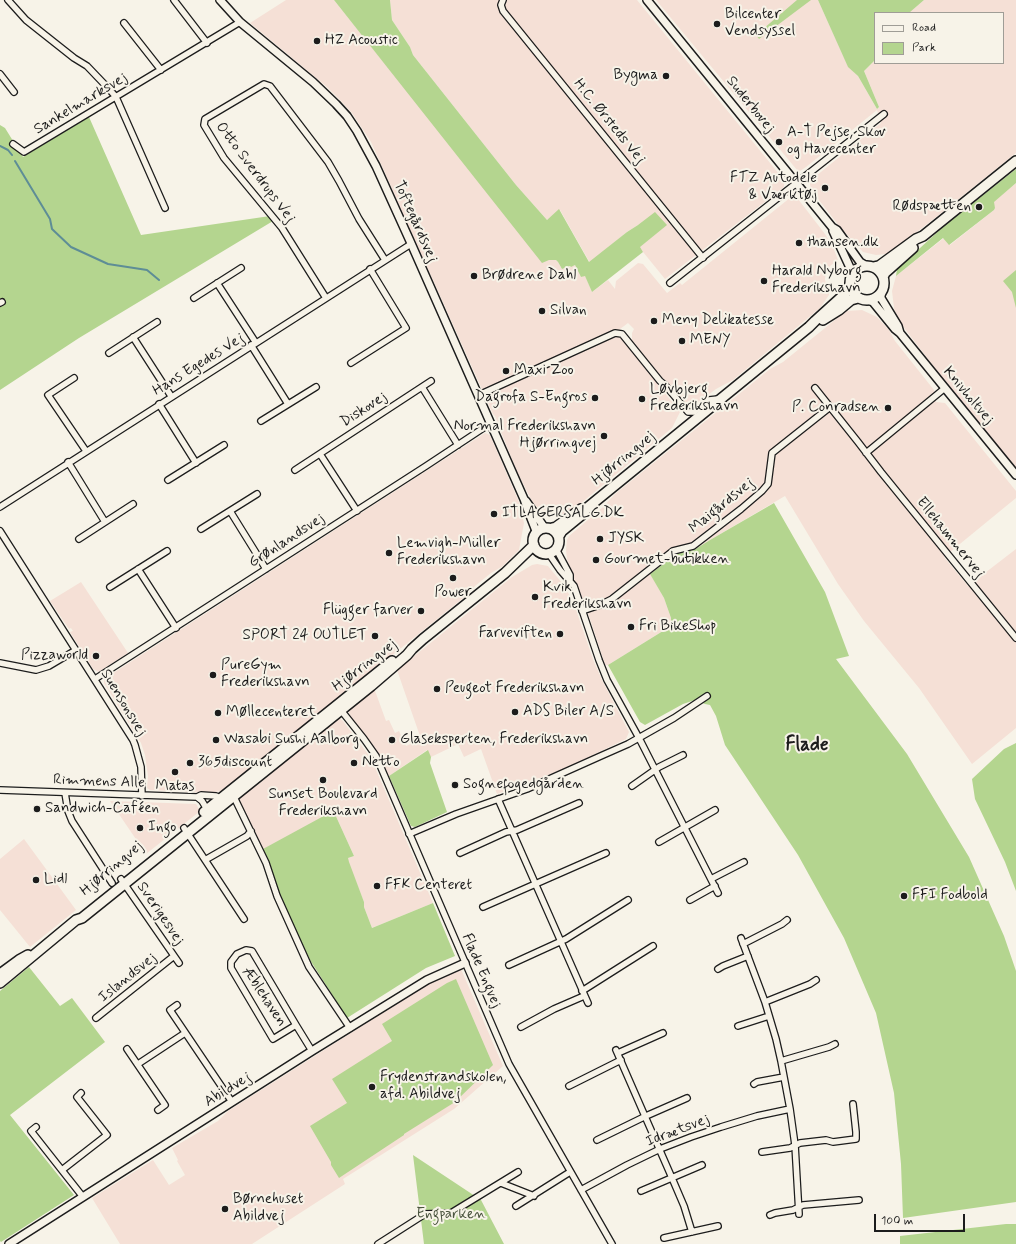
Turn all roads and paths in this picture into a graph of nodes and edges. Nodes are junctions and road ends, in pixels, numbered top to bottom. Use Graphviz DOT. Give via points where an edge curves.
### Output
graph roads {
  1 [pos="8,0"];
  2 [pos="174,0"];
  3 [pos="220,0"];
  4 [pos="503,0"];
  5 [pos="647,0"];
  6 [pos="240,22"];
  7 [pos="124,23"];
  8 [pos="207,43"];
  9 [pos="161,70"];
  10 [pos="0,74"];
  11 [pos="14,92"];
  12 [pos="116,97"];
  13 [pos="884,114"];
  14 [pos="13,144"];
  15 [pos="1016,161"];
  16 [pos="797,183"];
  17 [pos="165,208"];
  18 [pos="832,227"];
  19 [pos="923,236"];
  20 [pos="411,244"];
  21 [pos="703,258"];
  22 [pos="385,260"];
  23 [pos="865,265"];
  24 [pos="874,267"];
  25 [pos="241,268"];
  26 [pos="370,269"];
  27 [pos="852,272"];
  28 [pos="883,277"];
  29 [pos="217,283"];
  30 [pos="670,283"];
  31 [pos="849,287"];
  32 [pos="881,293"];
  33 [pos="194,298"];
  34 [pos="326,298"];
  35 [pos="858,298"];
  36 [pos="869,300"];
  37 [pos="157,322"];
  38 [pos="809,327"];
  39 [pos="900,333"];
  40 [pos="134,338"];
  41 [pos="253,344"];
  42 [pos="109,353"];
  43 [pos="351,363"];
  44 [pos="74,378"];
  45 [pos="431,381"];
  46 [pos="316,387"];
  47 [pos="422,387"];
  48 [pos="815,388"];
  49 [pos="945,388"];
  50 [pos="478,394"];
  51 [pos="171,396"];
  52 [pos="721,399"];
  53 [pos="159,404"];
  54 [pos="288,404"];
  55 [pos="830,407"];
  56 [pos="260,421"];
  57 [pos="491,423"];
  58 [pos="224,445"];
  59 [pos="458,445"];
  60 [pos="86,451"];
  61 [pos="866,453"];
  62 [pos="320,454"];
  63 [pos="68,462"];
  64 [pos="196,463"];
  65 [pos="295,470"];
  66 [pos="1016,475"];
  67 [pos="168,480"];
  68 [pos="257,494"];
  69 [pos="133,504"];
  70 [pos="0,507"];
  71 [pos="587,508"];
  72 [pos="357,511"];
  73 [pos="230,512"];
  74 [pos="105,522"];
  75 [pos="201,529"];
  76 [pos="544,529"];
  77 [pos="0,531"];
  78 [pos="559,536"];
  79 [pos="79,539"];
  80 [pos="534,545"];
  81 [pos="167,551"];
  82 [pos="549,552"];
  83 [pos="138,569"];
  84 [pos="266,569"];
  85 [pos="505,574"];
  86 [pos="110,587"];
  87 [pos="582,611"];
  88 [pos="176,628"];
  89 [pos="1016,638"];
  90 [pos="76,650"];
  91 [pos="0,663"];
  92 [pos="95,679"];
  93 [pos="707,696"];
  94 [pos="339,707"];
  95 [pos="639,738"];
  96 [pos="683,755"];
  97 [pos="655,770"];
  98 [pos="632,786"];
  99 [pos="0,790"];
  100 [pos="65,793"];
  101 [pos="232,793"];
  102 [pos="142,796"];
  103 [pos="197,797"];
  104 [pos="498,799"];
  105 [pos="223,800"];
  106 [pos="579,803"];
  107 [pos="715,810"];
  108 [pos="208,812"];
  109 [pos="685,827"];
  110 [pos="185,830"];
  111 [pos="251,831"];
  112 [pos="512,831"];
  113 [pos="409,834"];
  114 [pos="659,842"];
  115 [pos="460,853"];
  116 [pos="606,853"];
  117 [pos="205,860"];
  118 [pos="744,862"];
  119 [pos="711,879"];
  120 [pos="123,881"];
  121 [pos="112,883"];
  122 [pos="535,884"];
  123 [pos="715,886"];
  124 [pos="718,892"];
  125 [pos="628,900"];
  126 [pos="690,900"];
  127 [pos="483,907"];
  128 [pos="244,919"];
  129 [pos="787,920"];
  130 [pos="740,938"];
  131 [pos="560,942"];
  132 [pos="744,944"];
  133 [pos="653,946"];
  134 [pos="43,947"];
  135 [pos="174,956"];
  136 [pos="748,956"];
  137 [pos="179,963"];
  138 [pos="464,963"];
  139 [pos="509,965"];
  140 [pos="718,969"];
  141 [pos="0,974"];
  142 [pos="816,980"];
  143 [pos="0,984"];
  144 [pos="583,993"];
  145 [pos="765,1002"];
  146 [pos="588,1003"];
  147 [pos="177,1005"];
  148 [pos="769,1016"];
  149 [pos="96,1018"];
  150 [pos="296,1025"];
  151 [pos="738,1026"];
  152 [pos="521,1027"];
  153 [pos="350,1028"];
  154 [pos="185,1033"];
  155 [pos="663,1033"];
  156 [pos="835,1044"];
  157 [pos="127,1049"];
  158 [pos="312,1051"];
  159 [pos="621,1060"];
  160 [pos="781,1061"];
  161 [pos="138,1064"];
  162 [pos="784,1077"];
  163 [pos="754,1084"];
  164 [pos="569,1086"];
  165 [pos="81,1093"];
  166 [pos="687,1098"];
  167 [pos="232,1102"];
  168 [pos="853,1104"];
  169 [pos="790,1109"];
  170 [pos="158,1110"];
  171 [pos="646,1116"];
  172 [pos="36,1127"];
  173 [pos="597,1140"];
  174 [pos="795,1146"];
  175 [pos="660,1149"];
  176 [pos="762,1152"];
  177 [pos="702,1165"];
  178 [pos="62,1170"];
  179 [pos="518,1172"];
  180 [pos="570,1172"];
  181 [pos="672,1178"];
  182 [pos="501,1183"];
  183 [pos="580,1190"];
  184 [pos="641,1191"];
  185 [pos="534,1196"];
  186 [pos="83,1197"];
  187 [pos="858,1200"];
  188 [pos="516,1206"];
  189 [pos="799,1207"];
  190 [pos="799,1214"];
  191 [pos="770,1215"];
  192 [pos="718,1226"];
  193 [pos="692,1232"];
  194 [pos="664,1238"];
  195 [pos="9,1244"];
  196 [pos="378,1244"];
  197 [pos="612,1244"];
  1 -- 12 [label="street" via="26,20 87,66"];
  2 -- 8 [label="street"];
  3 -- 6 [label="street, Toftegårdsvej"];
  4 -- 21 [label="street, H.C. Ørsteds Vej" via="501,5 504,11"];
  5 -- 16 [label="street, Suderbovej"];
  6 -- 8 [label="street, Sankelmarksvej"];
  6 -- 20 [label="street, Toftegårdsvej" via="313,82 347,116 376,166"];
  7 -- 9 [label="street"];
  8 -- 9 [label="street, Sankelmarksvej"];
  9 -- 12 [label="street, Sankelmarksvej"];
  10 -- 11 [label="street"];
  12 -- 14 [label="street, Sankelmarksvej" via="24,152"];
  12 -- 17 [label="street"];
  13 -- 16 [label="street"];
  15 -- 19 [label="main road"];
  16 -- 18 [label="street, Suderbovej"];
  16 -- 21 [label="street"];
  18 -- 23 [label="street, Suderbovej"];
  18 -- 27 [label="street, Suderbovej"];
  19 -- 24 [label="main road"];
  19 -- 28 [label="main road"];
  20 -- 22 [label="street, Hans Egedes Vej"];
  20 -- 50 [label="street, Toftegårdsvej"];
  21 -- 30 [label="street"];
  22 -- 26 [label="street, Hans Egedes Vej"];
  22 -- 34 [label="street, Otto Sverdrups Vej" via="328,162 270,86 264,84 205,120 204,125 224,158 282,228"];
  23 -- 24 [label="main road"];
  23 -- 27 [label="main road"];
  24 -- 28 [label="main road"];
  25 -- 29 [label="street"];
  26 -- 34 [label="street, Hans Egedes Vej"];
  26 -- 43 [label="street" via="406,328"];
  27 -- 31 [label="main road"];
  28 -- 32 [label="main road"];
  29 -- 33 [label="street"];
  29 -- 41 [label="street"];
  31 -- 35 [label="main road"];
  31 -- 38 [label="main road, Hjørringvej" via="847,292"];
  32 -- 36 [label="main road"];
  32 -- 39 [label="street, Knivholtvej" via="881,298"];
  34 -- 41 [label="street, Hans Egedes Vej"];
  35 -- 36 [label="main road"];
  35 -- 38 [label="main road, Hjørringvej"];
  36 -- 39 [label="street, Knivholtvej"];
  37 -- 40 [label="street"];
  38 -- 52 [label="main road, Hjørringvej"];
  39 -- 49 [label="street, Knivholtvej"];
  40 -- 42 [label="street"];
  40 -- 51 [label="street"];
  41 -- 51 [label="street, Hans Egedes Vej"];
  41 -- 54 [label="street"];
  44 -- 60 [label="street" via="48,395"];
  45 -- 47 [label="street, Diskovej"];
  46 -- 54 [label="street"];
  47 -- 59 [label="street"];
  47 -- 62 [label="street, Diskovej"];
  48 -- 55 [label="street, Ellehammervej"];
  49 -- 61 [label="street"];
  49 -- 66 [label="street, Knivholtvej"];
  50 -- 52 [label="street" via="615,334 622,334 688,412 694,412 708,400"];
  50 -- 57 [label="street, Toftegårdsvej"];
  51 -- 53 [label="street, Hans Egedes Vej"];
  52 -- 71 [label="main road, Hjørringvej"];
  53 -- 60 [label="street, Hans Egedes Vej"];
  53 -- 64 [label="street"];
  54 -- 56 [label="street"];
  55 -- 61 [label="street, Ellehammervej"];
  55 -- 87 [label="street, Maigårdsvej" via="772,453 768,484 742,509 693,546 673,550 612,599"];
  57 -- 59 [label="street, Grønlandsvej"];
  57 -- 76 [label="street, Toftegårdsvej" via="524,499"];
  58 -- 64 [label="street"];
  59 -- 72 [label="street, Grønlandsvej"];
  60 -- 63 [label="street, Hans Egedes Vej"];
  61 -- 89 [label="street, Ellehammervej"];
  62 -- 65 [label="street, Diskovej"];
  62 -- 72 [label="street"];
  63 -- 70 [label="street, Hans Egedes Vej"];
  63 -- 74 [label="street"];
  64 -- 67 [label="street"];
  68 -- 73 [label="street"];
  69 -- 74 [label="street"];
  71 -- 76 [label="main road, Hjørringvej" via="581,509 556,527"];
  71 -- 78 [label="main road, Hjørringvej"];
  72 -- 84 [label="street, Grønlandsvej"];
  73 -- 75 [label="street"];
  73 -- 84 [label="street"];
  74 -- 79 [label="street"];
  76 -- 78 [label="main road" via="555,530"];
  76 -- 80 [label="main road" via="533,538"];
  77 -- 90 [label="street, Suensonsvej"];
  78 -- 82 [label="main road" via="559,545"];
  80 -- 82 [label="main road" via="535,548"];
  80 -- 85 [label="main road, Hjørringvej"];
  81 -- 83 [label="street"];
  82 -- 85 [label="main road, Hjørringvej" via="534,554"];
  82 -- 87 [label="street" via="570,580"];
  83 -- 86 [label="street"];
  83 -- 88 [label="street"];
  84 -- 88 [label="street, Grønlandsvej"];
  85 -- 94 [label="main road, Hjørringvej"];
  87 -- 95 [label="street" via="607,680"];
  88 -- 92 [label="street, Grønlandsvej"];
  90 -- 91 [label="street" via="49,666 36,670"];
  90 -- 92 [label="street, Suensonsvej"];
  92 -- 102 [label="street, Suensonsvej" via="136,745 141,767"];
  93 -- 95 [label="street"];
  94 -- 101 [label="main road, Hjørringvej"];
  94 -- 113 [label="street, Flade Engvej" via="376,756"];
  95 -- 97 [label="street"];
  95 -- 104 [label="street" via="564,773"];
  96 -- 97 [label="street"];
  97 -- 98 [label="street"];
  97 -- 109 [label="street"];
  99 -- 100 [label="street, Rimmens Alle"];
  100 -- 102 [label="street, Rimmens Alle"];
  100 -- 121 [label="street" via="72,822"];
  101 -- 105 [label="main road, Hjørringvej"];
  101 -- 111 [label="street"];
  102 -- 103 [label="street, Rimmens Alle"];
  103 -- 105 [label="street, Rimmens Alle" via="212,796"];
  103 -- 108 [label="street"];
  104 -- 112 [label="street"];
  104 -- 113 [label="street"];
  105 -- 108 [label="main road, Hjørringvej"];
  106 -- 112 [label="street"];
  107 -- 109 [label="street"];
  108 -- 110 [label="main road, Hjørringvej"];
  109 -- 114 [label="street"];
  109 -- 119 [label="street"];
  110 -- 117 [label="street"];
  110 -- 120 [label="main road, Hjørringvej"];
  111 -- 117 [label="street" via="247,836"];
  111 -- 153 [label="street" via="309,967"];
  112 -- 115 [label="street"];
  112 -- 122 [label="street"];
  113 -- 138 [label="street, Flade Engvej"];
  116 -- 122 [label="street"];
  117 -- 128 [label="street"];
  118 -- 119 [label="street"];
  119 -- 123 [label="street"];
  120 -- 134 [label="main road, Hjørringvej" via="82,918"];
  120 -- 135 [label="street, Sverigesvej"];
  122 -- 127 [label="street"];
  122 -- 131 [label="street"];
  123 -- 124 [label="street"];
  123 -- 126 [label="street"];
  125 -- 131 [label="street"];
  129 -- 132 [label="street"];
  130 -- 132 [label="street"];
  131 -- 139 [label="street"];
  131 -- 144 [label="street"];
  132 -- 136 [label="street"];
  133 -- 144 [label="street"];
  134 -- 141 [label="main road, Hjørringvej"];
  134 -- 143 [label="main road, Hjørringvej"];
  135 -- 137 [label="street, Sverigesvej"];
  135 -- 149 [label="street, Islandsvej"];
  136 -- 140 [label="street"];
  136 -- 145 [label="street"];
  138 -- 153 [label="street, Abildvej" via="427,980"];
  138 -- 180 [label="street, Flade Engvej" via="509,1064"];
  142 -- 145 [label="street"];
  144 -- 146 [label="street"];
  144 -- 152 [label="street"];
  145 -- 148 [label="street"];
  147 -- 154 [label="street" via="170,1010"];
  148 -- 151 [label="street"];
  148 -- 160 [label="street"];
  150 -- 150 [label="street, Æblehaven" via="273,1039 231,968 231,962 237,954 246,950 252,951"];
  150 -- 158 [label="street, Æblehaven"];
  153 -- 158 [label="street, Abildvej"];
  154 -- 161 [label="street"];
  154 -- 167 [label="street"];
  155 -- 159 [label="street" via="617,1051"];
  156 -- 160 [label="street"];
  157 -- 161 [label="street"];
  158 -- 167 [label="street, Abildvej"];
  159 -- 164 [label="street"];
  159 -- 171 [label="street"];
  160 -- 162 [label="street"];
  161 -- 170 [label="street" via="165,1105"];
  162 -- 163 [label="street"];
  162 -- 169 [label="street"];
  165 -- 178 [label="street" via="77,1097 107,1135"];
  166 -- 171 [label="street"];
  167 -- 186 [label="street, Abildvej"];
  168 -- 174 [label="street" via="856,1139 833,1142 826,1140"];
  169 -- 174 [label="street"];
  169 -- 175 [label="street, Idrætsvej" via="721,1126"];
  171 -- 173 [label="street"];
  171 -- 175 [label="street"];
  172 -- 178 [label="street" via="31,1131"];
  174 -- 176 [label="street"];
  174 -- 189 [label="street"];
  175 -- 181 [label="street"];
  175 -- 183 [label="street, Idrætsvej"];
  177 -- 181 [label="street"];
  178 -- 186 [label="street"];
  179 -- 182 [label="street"];
  180 -- 183 [label="street, Flade Engvej"];
  180 -- 185 [label="street"];
  181 -- 184 [label="street"];
  181 -- 193 [label="street"];
  182 -- 185 [label="street"];
  182 -- 196 [label="street" via="451,1214 425,1214"];
  183 -- 197 [label="street, Flade Engvej"];
  185 -- 188 [label="street"];
  186 -- 195 [label="street, Abildvej"];
  187 -- 189 [label="street"];
  189 -- 190 [label="street"];
  189 -- 191 [label="street"];
  192 -- 193 [label="street"];
  193 -- 194 [label="street"];
}
